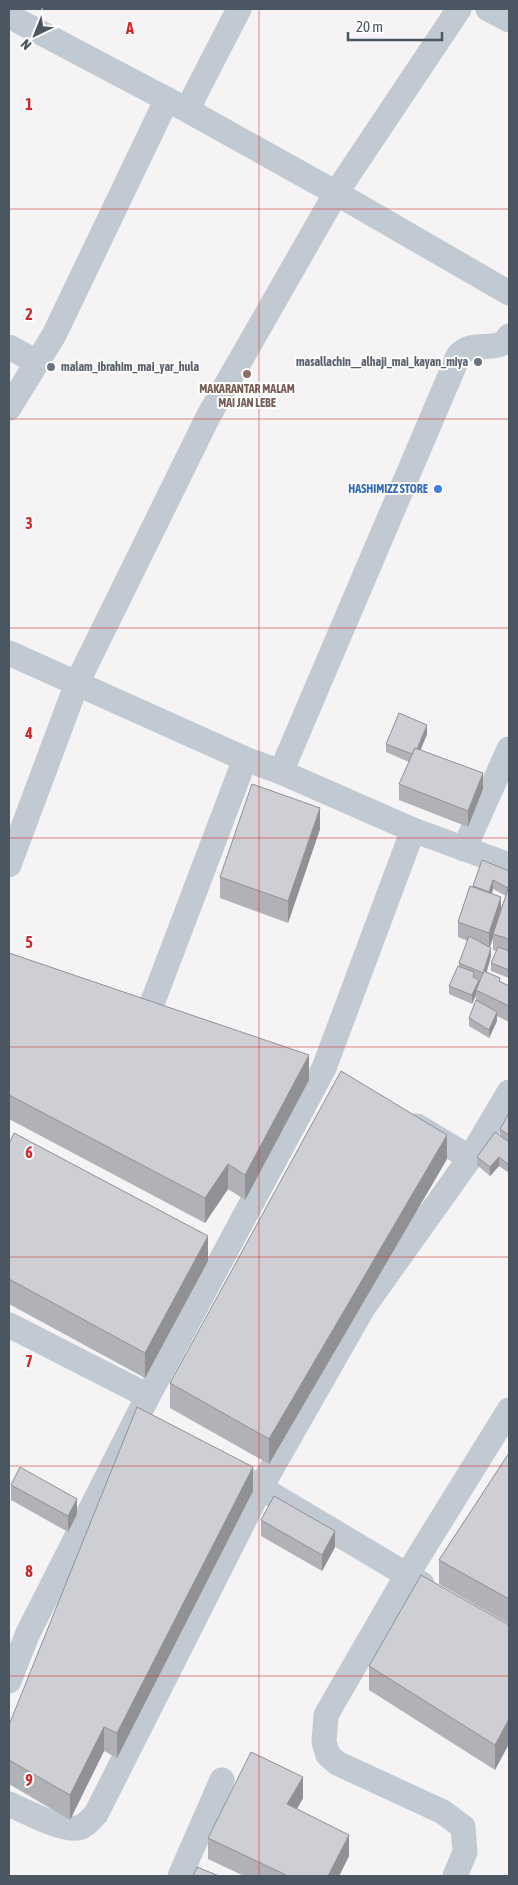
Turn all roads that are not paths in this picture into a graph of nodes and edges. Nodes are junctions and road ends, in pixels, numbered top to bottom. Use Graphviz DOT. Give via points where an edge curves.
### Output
graph roads {
  1 [pos="240,9"];
  2 [pos="459,9"];
  3 [pos="488,9"];
  4 [pos="509,20"];
  5 [pos="14,21"];
  6 [pos="177,105"];
  7 [pos="336,193"];
  8 [pos="509,293"];
  9 [pos="509,336"];
  10 [pos="9,346"];
  11 [pos="479,347"];
  12 [pos="509,358"];
  13 [pos="37,362"];
  14 [pos="9,408"];
  15 [pos="9,653"];
  16 [pos="77,683"];
  17 [pos="509,749"];
  18 [pos="245,759"];
  19 [pos="281,772"];
  20 [pos="413,830"];
  21 [pos="464,849"];
  22 [pos="509,864"];
  23 [pos="9,865"];
  24 [pos="150,1009"];
  25 [pos="509,1092"];
  26 [pos="397,1113"];
  27 [pos="470,1158"];
  28 [pos="9,1325"];
  29 [pos="148,1396"];
  30 [pos="509,1410"];
  31 [pos="227,1470"];
  32 [pos="261,1487"];
  33 [pos="407,1576"];
  34 [pos="441,1594"];
  35 [pos="18,1628"];
  36 [pos="9,1681"];
  37 [pos="222,1780"];
  38 [pos="9,1804"];
  39 [pos="180,1876"];
  40 [pos="455,1876"];
  1 -- 6 [label="street"];
  2 -- 7 [label="street"];
  3 -- 4 [label="street"];
  5 -- 6 [label="street"];
  6 -- 7 [label="street"];
  6 -- 13 [label="street"];
  7 -- 8 [label="street"];
  7 -- 16 [label="street" via="209,415"];
  9 -- 11 [label="street" via="500,345"];
  10 -- 13 [label="street"];
  11 -- 12 [label="street"];
  11 -- 19 [label="street" via="460,353"];
  13 -- 14 [label="street"];
  15 -- 16 [label="street"];
  16 -- 18 [label="street"];
  16 -- 23 [label="street"];
  17 -- 21 [label="street"];
  18 -- 19 [label="street"];
  18 -- 24 [label="street"];
  19 -- 20 [label="street"];
  20 -- 21 [label="street"];
  20 -- 29 [label="street" via="323,1070 215,1248"];
  21 -- 22 [label="street"];
  25 -- 27 [label="street"];
  26 -- 27 [label="street"];
  27 -- 32 [label="street" via="363,1308"];
  28 -- 29 [label="street"];
  29 -- 35 [label="street" via="143,1427"];
  30 -- 33 [label="street"];
  31 -- 32 [label="street"];
  32 -- 33 [label="street"];
  32 -- 38 [label="street" via="96,1814 88,1824 76,1829 55,1824"];
  33 -- 34 [label="street"];
  33 -- 40 [label="street" via="326,1715 324,1742 328,1755 336,1763 443,1812 463,1827 465,1852"];
  35 -- 36 [label="street"];
  37 -- 39 [label="street"];
}
